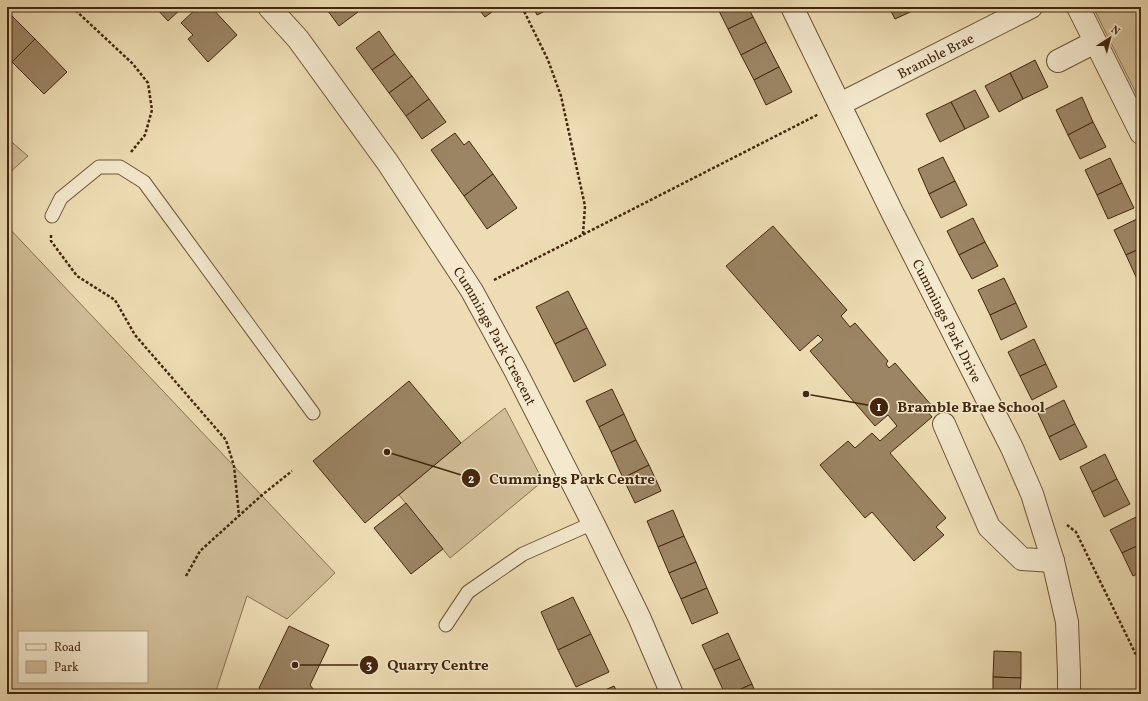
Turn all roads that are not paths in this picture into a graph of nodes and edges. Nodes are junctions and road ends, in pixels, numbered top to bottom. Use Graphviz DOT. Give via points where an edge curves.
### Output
graph roads {
  1 [pos="269,7"];
  2 [pos="792,7"];
  3 [pos="1032,7"];
  4 [pos="1078,7"];
  5 [pos="1095,42"];
  6 [pos="1058,61"];
  7 [pos="840,104"];
  8 [pos="1141,133"];
  9 [pos="52,216"];
  10 [pos="313,413"];
  11 [pos="944,424"];
  12 [pos="593,523"];
  13 [pos="1053,561"];
  14 [pos="446,625"];
  15 [pos="672,694"];
  16 [pos="1069,694"];
  1 -- 12 [label="street, Cummings Park Crescent" via="298,39 388,163 472,291"];
  2 -- 7 [label="street, Cummings Park Drive"];
  3 -- 7 [label="street, Bramble Brae"];
  4 -- 5 [label="street"];
  5 -- 6 [label="street"];
  5 -- 8 [label="street"];
  7 -- 13 [label="street, Cummings Park Drive" via="1012,448 1032,494"];
  9 -- 10 [label="lane" via="61,198 99,168 120,167 144,182"];
  11 -- 13 [label="street" via="989,527 1022,559"];
  12 -- 14 [label="lane" via="523,554 468,592"];
  12 -- 15 [label="street, Cummings Park Crescent" via="639,617"];
  13 -- 16 [label="street, Cummings Park Drive" via="1067,622"];
}
